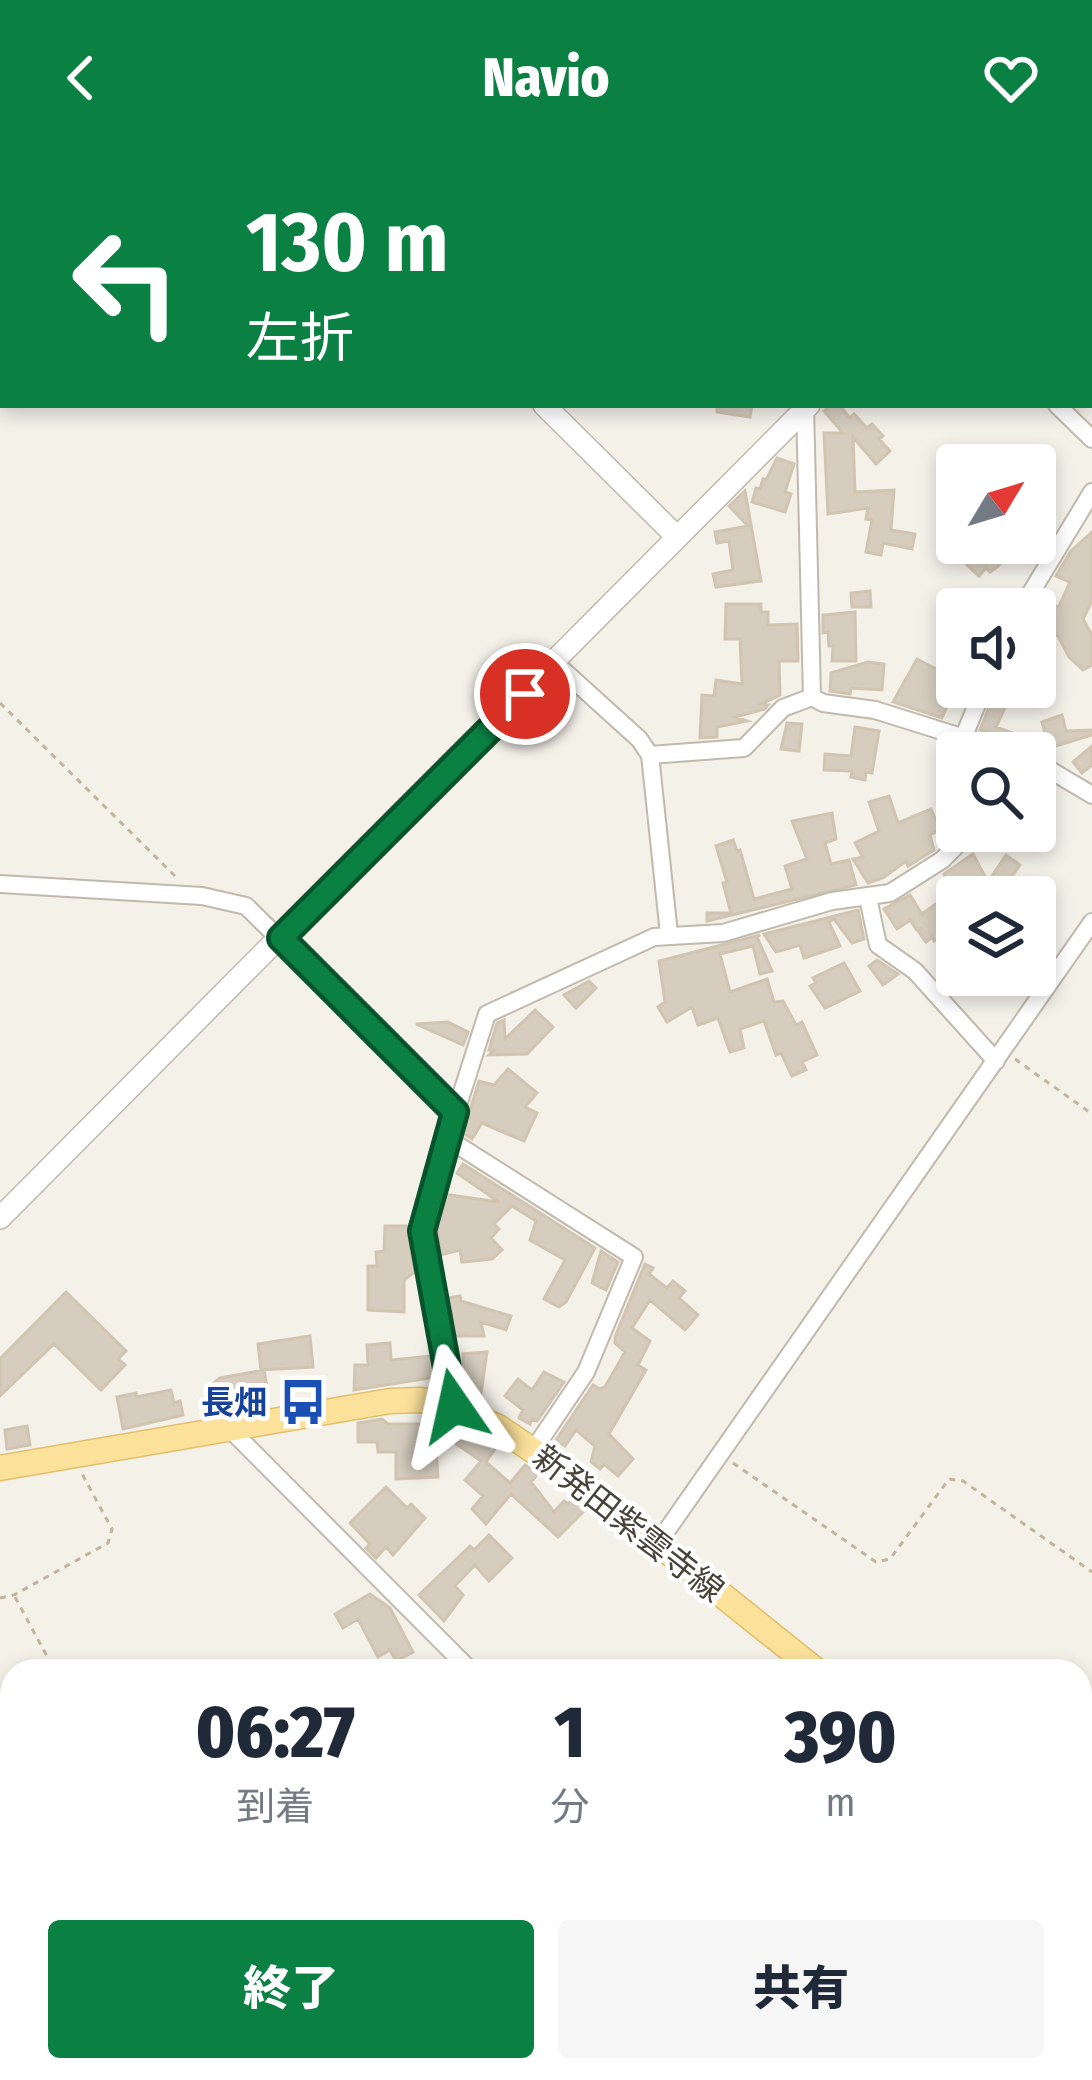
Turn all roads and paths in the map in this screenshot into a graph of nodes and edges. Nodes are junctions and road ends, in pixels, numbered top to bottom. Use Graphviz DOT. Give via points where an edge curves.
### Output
graph roads {
  1 [pos="547,408"];
  2 [pos="804,408"];
  3 [pos="806,408"];
  4 [pos="1061,408"];
  5 [pos="1092,439"];
  6 [pos="1092,492"];
  7 [pos="676,538"];
  8 [pos="1034,588"];
  9 [pos="555,664"];
  10 [pos="812,698"];
  11 [pos="0,703"];
  12 [pos="939,732"];
  13 [pos="650,755"];
  14 [pos="1056,774"];
  15 [pos="1092,795"];
  16 [pos="950,852"];
  17 [pos="0,884"];
  18 [pos="194,896"];
  19 [pos="868,898"];
  20 [pos="1092,922"];
  21 [pos="670,934"];
  22 [pos="281,938"];
  23 [pos="1000,1056"];
  24 [pos="455,1112"];
  25 [pos="1092,1114"];
  26 [pos="448,1139"];
  27 [pos="0,1219"];
  28 [pos="454,1406"];
  29 [pos="230,1430"];
  30 [pos="534,1449"];
  31 [pos="72,1454"];
  32 [pos="722,1455"];
  33 [pos="0,1468"];
  34 [pos="658,1543"];
  35 [pos="1092,1572"];
  36 [pos="14,1595"];
  37 [pos="0,1598"];
  38 [pos="49,1659"];
  39 [pos="459,1659"];
  40 [pos="802,1659"];
  1 -- 7 [label="street"];
  2 -- 7 [label="street"];
  3 -- 10 [label="street"];
  4 -- 5 [label="street"];
  6 -- 8 [label="street"];
  7 -- 9 [label="street"];
  9 -- 13 [label="street"];
  9 -- 22 [label="street"];
  10 -- 12 [label="street"];
  10 -- 13 [label="street" via="783,708 744,748"];
  11 -- 18 [label="path"];
  13 -- 21 [label="street"];
  14 -- 15 [label="street"];
  16 -- 19 [label="street" via="890,893"];
  17 -- 18 [label="street"];
  18 -- 22 [label="street" via="246,906"];
  19 -- 21 [label="street" via="723,933"];
  19 -- 23 [label="street" via="878,945"];
  20 -- 23 [label="street"];
  21 -- 24 [label="street" via="488,1014"];
  22 -- 24 [label="street"];
  22 -- 27 [label="street"];
  23 -- 25 [label="path"];
  23 -- 32 [label="street"];
  24 -- 26 [label="street"];
  26 -- 28 [label="street" via="422,1231"];
  26 -- 30 [label="street" via="634,1256 586,1372"];
  28 -- 29 [label="main road, 新発田紫雲寺線" via="390,1401"];
  28 -- 30 [label="main road, 新発田紫雲寺線"];
  29 -- 31 [label="main road, 新発田紫雲寺線"];
  29 -- 39 [label="street"];
  30 -- 34 [label="main road, 新発田紫雲寺線"];
  31 -- 33 [label="main road, 新発田紫雲寺線"];
  31 -- 36 [label="path" via="112,1529 108,1543"];
  32 -- 34 [label="street"];
  32 -- 35 [label="path" via="876,1562 890,1558 949,1479"];
  34 -- 40 [label="main road, 新発田紫雲寺線"];
  36 -- 37 [label="path"];
  36 -- 38 [label="path"];
}
